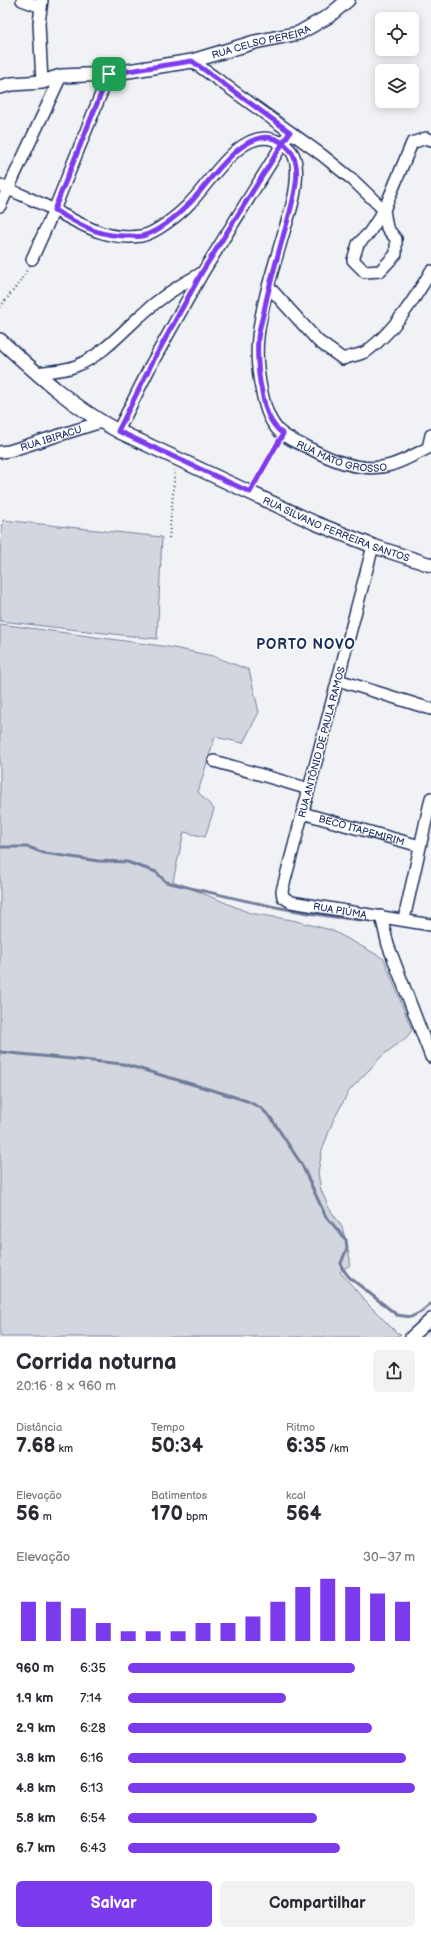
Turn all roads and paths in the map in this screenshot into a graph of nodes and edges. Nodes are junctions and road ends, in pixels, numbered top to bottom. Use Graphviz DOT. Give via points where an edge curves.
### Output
graph roads {
  1 [pos="22,0"];
  2 [pos="348,0"];
  3 [pos="41,4"];
  4 [pos="192,61"];
  5 [pos="109,74"];
  6 [pos="61,76"];
  7 [pos="42,82"];
  8 [pos="0,87"];
  9 [pos="290,132"];
  10 [pos="431,140"];
  11 [pos="283,143"];
  12 [pos="4,187"];
  13 [pos="0,206"];
  14 [pos="54,210"];
  15 [pos="384,210"];
  16 [pos="32,259"];
  17 [pos="431,271"];
  18 [pos="202,272"];
  19 [pos="269,287"];
  20 [pos="0,307"];
  21 [pos="0,340"];
  22 [pos="37,373"];
  23 [pos="101,422"];
  24 [pos="118,431"];
  25 [pos="283,434"];
  26 [pos="431,435"];
  27 [pos="429,449"];
  28 [pos="0,452"];
  29 [pos="176,456"];
  30 [pos="250,492"];
  31 [pos="169,538"];
  32 [pos="373,546"];
  33 [pos="431,565"];
  34 [pos="338,680"];
  35 [pos="431,709"];
  36 [pos="214,761"];
  37 [pos="309,788"];
  38 [pos="431,798"];
  39 [pos="302,813"];
  40 [pos="420,846"];
  41 [pos="282,891"];
  42 [pos="382,916"];
  43 [pos="404,919"];
  44 [pos="431,924"];
  45 [pos="431,1057"];
  46 [pos="431,1320"];
  47 [pos="411,1337"];
  1 -- 3 [label="street"];
  2 -- 4 [label="street, RUA CELSO PEREIRA" via="330,16 299,33 255,42"];
  3 -- 7 [label="street" via="39,23"];
  4 -- 5 [label="street, RUA CELSO PEREIRA"];
  4 -- 9 [label="street"];
  5 -- 6 [label="street, RUA CELSO PEREIRA"];
  5 -- 14 [label="street"];
  6 -- 7 [label="street, RUA CELSO PEREIRA"];
  6 -- 12 [label="street"];
  7 -- 8 [label="street, RUA CELSO PEREIRA"];
  9 -- 11 [label="street"];
  9 -- 15 [label="street" via="353,180"];
  10 -- 15 [label="street" via="426,138 412,143"];
  11 -- 14 [label="street" via="267,138 241,147 218,169 190,204 166,224 142,236 116,236 94,232"];
  11 -- 18 [label="street"];
  11 -- 19 [label="street, RUA MATO GROSSO" via="293,153 296,182"];
  12 -- 13 [label="street"];
  12 -- 14 [label="street"];
  14 -- 16 [label="street"];
  15 -- 15 [label="street" via="387,228 396,239 396,254 380,271 365,272 353,260 358,244 369,233"];
  16 -- 20 [label="path" via="20,282"];
  17 -- 19 [label="street" via="416,297 389,330 366,352 343,359 318,341"];
  18 -- 22 [label="street" via="178,286 92,358 75,366"];
  18 -- 24 [label="street"];
  19 -- 25 [label="street, RUA MATO GROSSO" via="258,337 259,379 270,420"];
  21 -- 22 [label="street, RUA SILVANO FERREIRA SANTOS"];
  22 -- 23 [label="street, RUA SILVANO FERREIRA SANTOS" via="67,399"];
  23 -- 24 [label="street, RUA SILVANO FERREIRA SANTOS"];
  23 -- 28 [label="street, RUA IBIRACU"];
  24 -- 29 [label="street, RUA SILVANO FERREIRA SANTOS"];
  25 -- 27 [label="street, RUA MATO GROSSO" via="329,459 359,467 393,465"];
  25 -- 30 [label="path"];
  26 -- 27 [label="street, RUA MATO GROSSO"];
  29 -- 30 [label="street, RUA SILVANO FERREIRA SANTOS"];
  29 -- 31 [label="path"];
  30 -- 32 [label="street, RUA SILVANO FERREIRA SANTOS" via="315,523"];
  32 -- 33 [label="street, RUA SILVANO FERREIRA SANTOS"];
  32 -- 34 [label="street, RUA ANTÔNIO DE PAULA RAMOS"];
  34 -- 35 [label="street"];
  34 -- 37 [label="street, RUA ANTÔNIO DE PAULA RAMOS"];
  36 -- 37 [label="street"];
  37 -- 39 [label="street, RUA ANTÔNIO DE PAULA RAMOS"];
  38 -- 40 [label="street"];
  39 -- 40 [label="street, BECO ITAPEMIRIM"];
  39 -- 41 [label="street, RUA ANTÔNIO DE PAULA RAMOS"];
  40 -- 43 [label="street"];
  41 -- 42 [label="street, RUA PIÚMA" via="283,897 292,902"];
  42 -- 43 [label="street, RUA PIÚMA"];
  42 -- 45 [label="street" via="388,945"];
  43 -- 44 [label="street, RUA PIÚMA"];
  46 -- 47 [label="street"];
}
